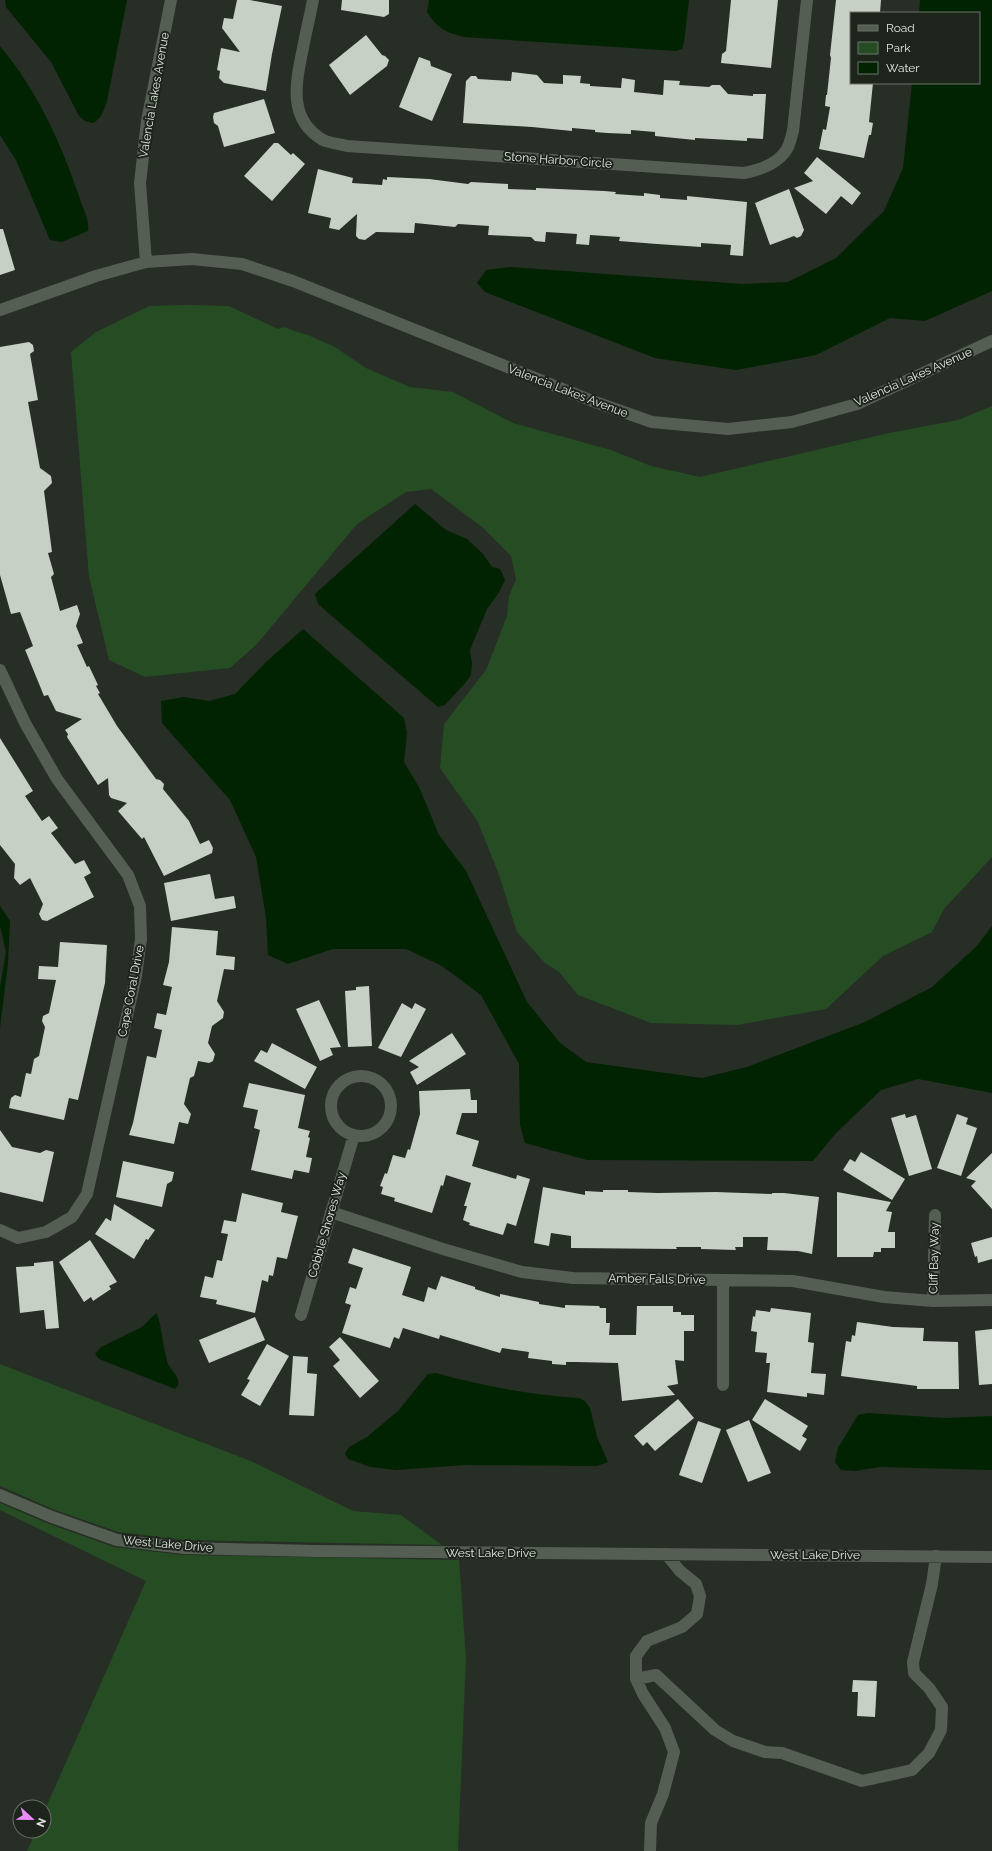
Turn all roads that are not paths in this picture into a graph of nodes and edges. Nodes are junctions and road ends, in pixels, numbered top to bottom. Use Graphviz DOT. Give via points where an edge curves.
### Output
graph roads {
  1 [pos="171,0"];
  2 [pos="313,0"];
  3 [pos="807,0"];
  4 [pos="146,262"];
  5 [pos="0,310"];
  6 [pos="992,342"];
  7 [pos="0,670"];
  8 [pos="354,1135"];
  9 [pos="330,1212"];
  10 [pos="935,1215"];
  11 [pos="0,1230"];
  12 [pos="723,1280"];
  13 [pos="992,1300"];
  14 [pos="933,1301"];
  15 [pos="301,1315"];
  16 [pos="723,1385"];
  17 [pos="0,1494"];
  18 [pos="666,1554"];
  19 [pos="936,1556"];
  20 [pos="992,1557"];
  21 [pos="636,1679"];
  22 [pos="650,1851"];
  1 -- 4 [label="street, Valencia Lakes Avenue" via="147,122 140,183"];
  2 -- 3 [label="street, Stone Harbor Circle" via="296,83 296,98 301,117 311,131 324,141 347,146 744,173 762,169 787,150 793,131"];
  4 -- 5 [label="street, Valencia Lakes Avenue" via="96,276"];
  4 -- 6 [label="street, Valencia Lakes Avenue" via="192,259 242,264 293,281 588,400 652,422 728,429 792,422 857,404"];
  7 -- 11 [label="street, Cape Coral Drive" via="25,723 57,779 128,875 140,906 141,939 136,976 87,1194 72,1218 46,1232 18,1238"];
  8 -- 8 [label="street" via="364,1136 378,1131 388,1120 391,1111 388,1091 382,1083 364,1075 345,1080 338,1087 332,1100 333,1115 337,1124"];
  8 -- 9 [label="street, Cobble Shores Way"];
  9 -- 12 [label="street, Amber Falls Drive" via="522,1272 572,1278"];
  9 -- 15 [label="street, Cobble Shores Way"];
  10 -- 14 [label="street, Cliff Bay Way"];
  12 -- 14 [label="street, Amber Falls Drive" via="793,1281 884,1297"];
  12 -- 16 [label="street"];
  13 -- 14 [label="street, Amber Falls Drive"];
  17 -- 18 [label="street, West Lake Drive" via="52,1517 116,1540 184,1548"];
  18 -- 19 [label="street, West Lake Drive"];
  18 -- 21 [label="street" via="680,1571 696,1584 700,1596 697,1614 682,1627 647,1641 636,1656"];
  19 -- 20 [label="street, West Lake Drive"];
  19 -- 21 [label="street" via="932,1584 913,1662 914,1673 929,1688 942,1707 941,1730 929,1753 912,1770 862,1782 782,1753 765,1752 733,1741 715,1730 656,1675"];
  21 -- 22 [label="street" via="666,1728 674,1752 663,1794 651,1824"];
}
